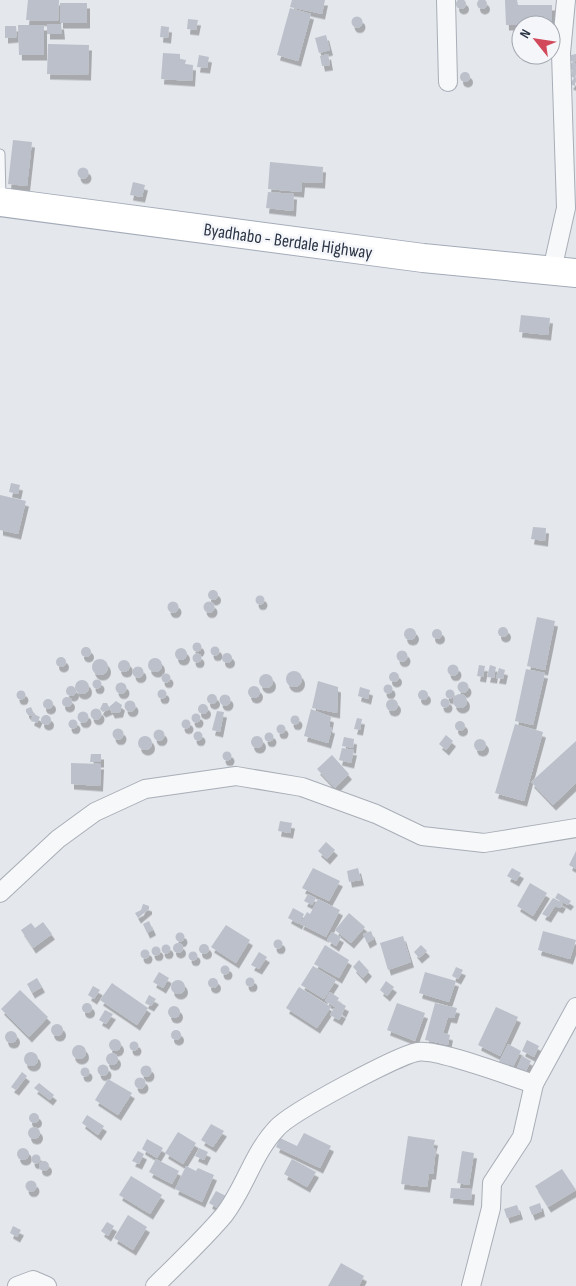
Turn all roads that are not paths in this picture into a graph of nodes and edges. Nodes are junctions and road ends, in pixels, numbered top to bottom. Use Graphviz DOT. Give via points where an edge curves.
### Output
graph roads {
  1 [pos="446,0"];
  2 [pos="566,0"];
  3 [pos="448,82"];
  4 [pos="0,154"];
  5 [pos="0,202"];
  6 [pos="564,272"];
  7 [pos="576,828"];
  8 [pos="0,893"];
  9 [pos="576,1007"];
  10 [pos="534,1084"];
  11 [pos="17,1286"];
  12 [pos="47,1286"];
  13 [pos="155,1286"];
  14 [pos="471,1286"];
  1 -- 3 [label="street"];
  2 -- 6 [label="street" via="561,53 566,208"];
  4 -- 5 [label="lane"];
  5 -- 6 [label="main road, Byadhabo - Berdale Highway" via="423,258"];
  7 -- 8 [label="street" via="484,843 422,836 376,814 302,787 236,776 145,788 95,812 58,839"];
  9 -- 10 [label="street"];
  10 -- 13 [label="street" via="446,1056 418,1052 362,1078 278,1127 256,1156 224,1214"];
  10 -- 14 [label="street" via="522,1137 492,1183 491,1208"];
  11 -- 12 [label="street" via="33,1280"];
}
